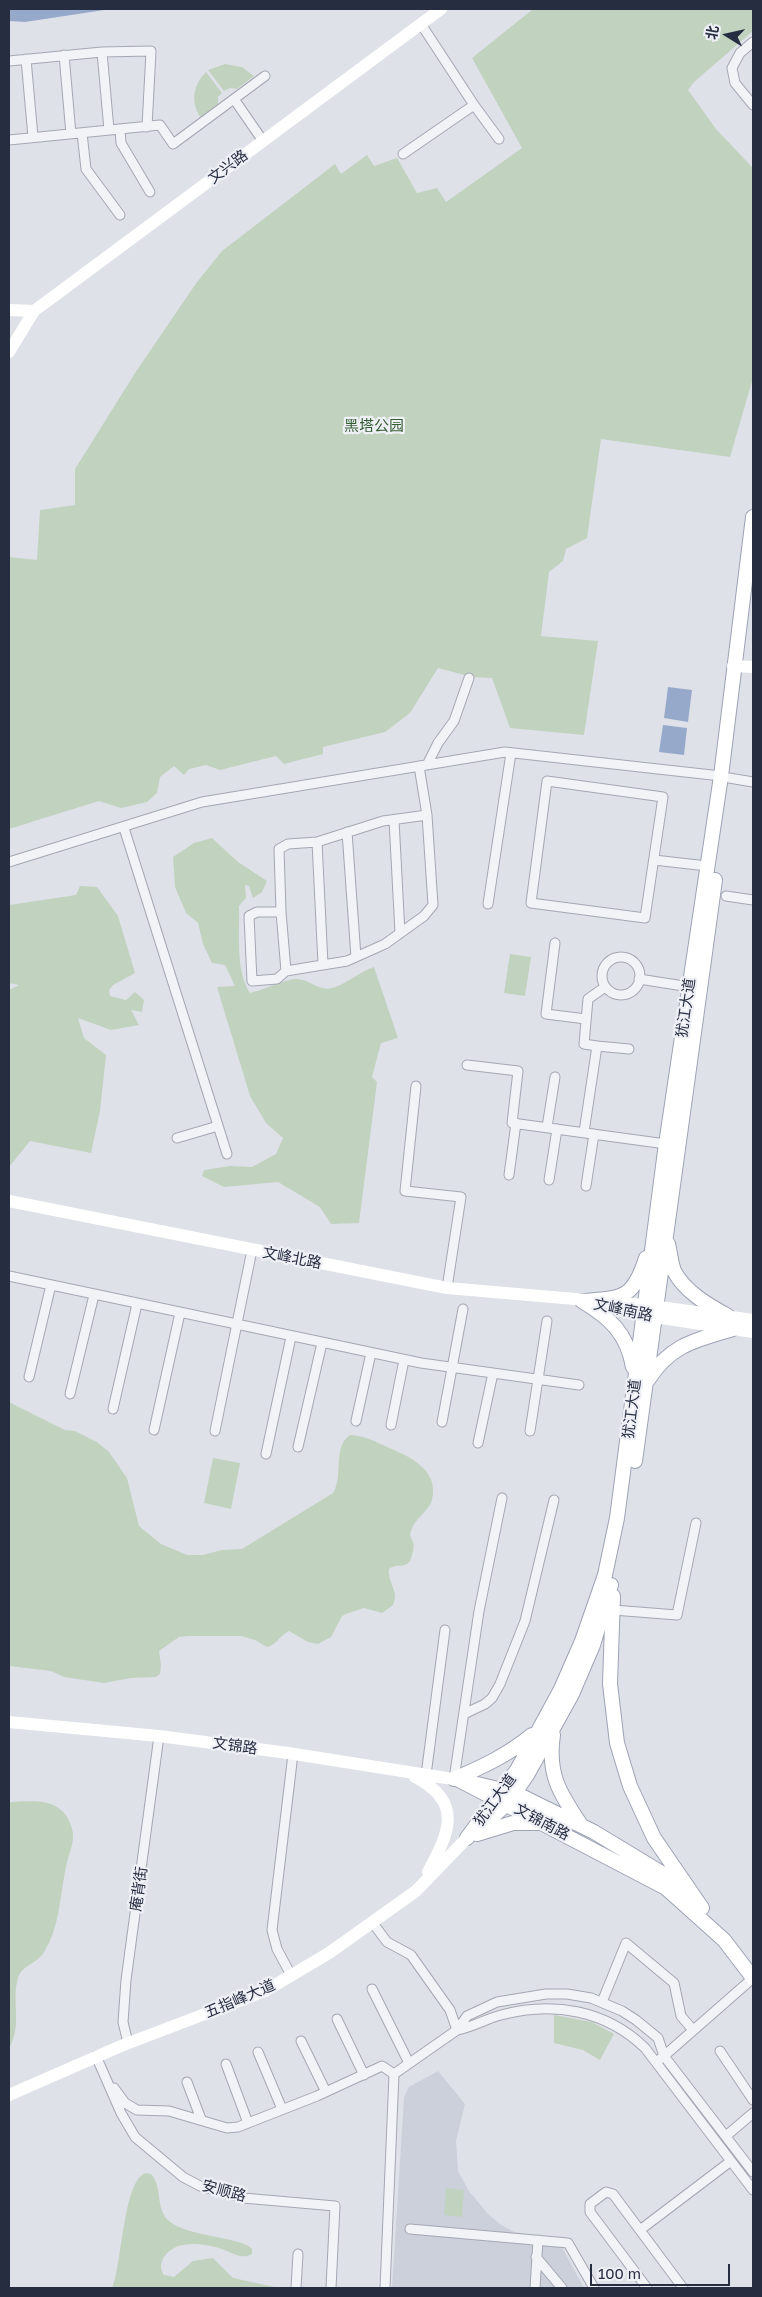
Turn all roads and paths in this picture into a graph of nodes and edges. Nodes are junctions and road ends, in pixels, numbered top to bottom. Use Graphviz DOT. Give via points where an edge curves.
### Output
graph roads {
  1 [pos="442,9"];
  2 [pos="421,24"];
  3 [pos="753,42"];
  4 [pos="102,52"];
  5 [pos="64,55"];
  6 [pos="26,59"];
  7 [pos="9,60"];
  8 [pos="265,76"];
  9 [pos="234,99"];
  10 [pos="474,105"];
  11 [pos="753,105"];
  12 [pos="147,127"];
  13 [pos="120,129"];
  14 [pos="109,130"];
  15 [pos="82,133"];
  16 [pos="71,134"];
  17 [pos="33,137"];
  18 [pos="498,139"];
  19 [pos="9,140"];
  20 [pos="263,141"];
  21 [pos="403,154"];
  22 [pos="150,192"];
  23 [pos="120,215"];
  24 [pos="9,310"];
  25 [pos="34,310"];
  26 [pos="9,352"];
  27 [pos="753,516"];
  28 [pos="753,588"];
  29 [pos="743,666"];
  30 [pos="468,678"];
  31 [pos="511,753"];
  32 [pos="423,766"];
  33 [pos="725,777"];
  34 [pos="753,782"];
  35 [pos="427,815"];
  36 [pos="394,820"];
  37 [pos="124,828"];
  38 [pos="347,832"];
  39 [pos="317,842"];
  40 [pos="654,860"];
  41 [pos="9,862"];
  42 [pos="707,866"];
  43 [pos="726,896"];
  44 [pos="753,900"];
  45 [pos="488,904"];
  46 [pos="282,912"];
  47 [pos="400,933"];
  48 [pos="555,943"];
  49 [pos="356,957"];
  50 [pos="323,964"];
  51 [pos="286,971"];
  52 [pos="639,980"];
  53 [pos="605,987"];
  54 [pos="690,987"];
  55 [pos="586,1019"];
  56 [pos="596,1046"];
  57 [pos="629,1049"];
  58 [pos="467,1065"];
  59 [pos="555,1077"];
  60 [pos="416,1086"];
  61 [pos="516,1123"];
  62 [pos="218,1126"];
  63 [pos="547,1127"];
  64 [pos="557,1129"];
  65 [pos="584,1132"];
  66 [pos="594,1134"];
  67 [pos="177,1138"];
  68 [pos="666,1144"];
  69 [pos="227,1154"];
  70 [pos="509,1175"];
  71 [pos="549,1180"];
  72 [pos="586,1186"];
  73 [pos="9,1201"];
  74 [pos="661,1231"];
  75 [pos="252,1250"];
  76 [pos="9,1279"];
  77 [pos="51,1285"];
  78 [pos="447,1288"];
  79 [pos="94,1295"];
  80 [pos="581,1301"];
  81 [pos="137,1304"];
  82 [pos="463,1309"];
  83 [pos="650,1311"];
  84 [pos="180,1314"];
  85 [pos="547,1320"];
  86 [pos="753,1320"];
  87 [pos="731,1322"];
  88 [pos="238,1326"];
  89 [pos="753,1332"];
  90 [pos="291,1337"];
  91 [pos="322,1343"];
  92 [pos="371,1353"];
  93 [pos="404,1360"];
  94 [pos="453,1368"];
  95 [pos="492,1373"];
  96 [pos="29,1377"];
  97 [pos="539,1380"];
  98 [pos="641,1382"];
  99 [pos="579,1385"];
  100 [pos="70,1394"];
  101 [pos="113,1409"];
  102 [pos="356,1421"];
  103 [pos="442,1422"];
  104 [pos="391,1425"];
  105 [pos="154,1430"];
  106 [pos="216,1431"];
  107 [pos="530,1431"];
  108 [pos="478,1443"];
  109 [pos="298,1447"];
  110 [pos="266,1454"];
  111 [pos="502,1498"];
  112 [pos="554,1500"];
  113 [pos="696,1523"];
  114 [pos="614,1576"];
  115 [pos="613,1610"];
  116 [pos="445,1630"];
  117 [pos="464,1714"];
  118 [pos="9,1722"];
  119 [pos="554,1726"];
  120 [pos="539,1730"];
  121 [pos="159,1736"];
  122 [pos="294,1754"];
  123 [pos="404,1771"];
  124 [pos="426,1775"];
  125 [pos="456,1780"];
  126 [pos="505,1796"];
  127 [pos="544,1823"];
  128 [pos="581,1826"];
  129 [pos="467,1838"];
  130 [pos="420,1886"];
  131 [pos="702,1908"];
  132 [pos="372,1922"];
  133 [pos="753,1963"];
  134 [pos="291,1975"];
  135 [pos="753,1978"];
  136 [pos="372,1989"];
  137 [pos="599,2001"];
  138 [pos="490,2005"];
  139 [pos="592,2015"];
  140 [pos="494,2017"];
  141 [pos="633,2018"];
  142 [pos="338,2019"];
  143 [pos="457,2030"];
  144 [pos="693,2030"];
  145 [pos="625,2031"];
  146 [pos="301,2041"];
  147 [pos="128,2043"];
  148 [pos="720,2051"];
  149 [pos="258,2052"];
  150 [pos="96,2056"];
  151 [pos="664,2056"];
  152 [pos="656,2062"];
  153 [pos="409,2063"];
  154 [pos="226,2064"];
  155 [pos="103,2071"];
  156 [pos="394,2074"];
  157 [pos="364,2075"];
  158 [pos="187,2082"];
  159 [pos="326,2092"];
  160 [pos="9,2095"];
  161 [pos="753,2100"];
  162 [pos="282,2109"];
  163 [pos="753,2113"];
  164 [pos="201,2119"];
  165 [pos="248,2123"];
  166 [pos="726,2136"];
  167 [pos="731,2161"];
  168 [pos="753,2172"];
  169 [pos="753,2190"];
  170 [pos="410,2229"];
  171 [pos="640,2230"];
  172 [pos="538,2240"];
  173 [pos="298,2254"];
  174 [pos="536,2257"];
  175 [pos="296,2288"];
  176 [pos="331,2288"];
  177 [pos="385,2288"];
  178 [pos="535,2288"];
  179 [pos="562,2288"];
  180 [pos="594,2288"];
  181 [pos="646,2288"];
  182 [pos="683,2288"];
  1 -- 2 [label="main road, 文兴路"];
  2 -- 10 [label="street"];
  2 -- 20 [label="main road, 文兴路"];
  3 -- 11 [label="street" via="740,53 732,68 735,83"];
  4 -- 5 [label="street"];
  4 -- 12 [label="street" via="151,51"];
  4 -- 14 [label="street"];
  5 -- 6 [label="street"];
  5 -- 16 [label="street"];
  6 -- 7 [label="street"];
  6 -- 17 [label="street"];
  8 -- 9 [label="street"];
  9 -- 12 [label="street" via="173,144 160,126"];
  9 -- 20 [label="street"];
  10 -- 18 [label="street"];
  10 -- 21 [label="street"];
  12 -- 13 [label="street"];
  13 -- 14 [label="street"];
  13 -- 22 [label="street" via="121,143"];
  14 -- 15 [label="street"];
  15 -- 16 [label="street"];
  15 -- 23 [label="street" via="86,169"];
  16 -- 17 [label="street"];
  17 -- 19 [label="street"];
  20 -- 25 [label="main road, 文兴路"];
  24 -- 25 [label="main road"];
  25 -- 26 [label="main road"];
  27 -- 29 [label="main road, 犹江大道"];
  28 -- 29 [label="main road, 犹江大道"];
  29 -- 33 [label="main road, 犹江大道"];
  30 -- 32 [label="street" via="454,721"];
  31 -- 32 [label="street"];
  31 -- 33 [label="street"];
  31 -- 45 [label="street"];
  32 -- 35 [label="street"];
  32 -- 37 [label="street" via="202,802"];
  33 -- 34 [label="street"];
  33 -- 42 [label="main road, 犹江大道"];
  33 -- 74 [label="main road, 犹江大道"];
  35 -- 36 [label="street"];
  35 -- 47 [label="street" via="433,904 424,916"];
  36 -- 38 [label="street"];
  36 -- 47 [label="street"];
  37 -- 41 [label="street"];
  37 -- 62 [label="street"];
  38 -- 39 [label="street"];
  38 -- 49 [label="street"];
  39 -- 46 [label="street" via="288,844 279,849"];
  39 -- 50 [label="street"];
  40 -- 40 [label="street" via="645,918 531,903 548,782 663,797"];
  40 -- 42 [label="street"];
  42 -- 54 [label="main road, 犹江大道"];
  43 -- 44 [label="street"];
  46 -- 51 [label="street"];
  46 -- 51 [label="street" via="257,912 249,916 252,981 278,979"];
  47 -- 49 [label="street"];
  48 -- 55 [label="street" via="546,1014"];
  49 -- 50 [label="street"];
  50 -- 51 [label="street"];
  52 -- 53 [label="street" via="632,991 623,995 613,994"];
  52 -- 53 [label="street" via="639,971 633,961 622,956 614,957 603,968 601,978"];
  52 -- 54 [label="street"];
  53 -- 55 [label="street" via="588,998"];
  54 -- 68 [label="main road, 犹江大道"];
  55 -- 56 [label="street" via="584,1044"];
  56 -- 57 [label="street"];
  56 -- 65 [label="street"];
  58 -- 61 [label="street" via="518,1071 512,1123"];
  59 -- 63 [label="street"];
  60 -- 78 [label="street" via="405,1191 461,1197"];
  61 -- 63 [label="street"];
  61 -- 70 [label="street"];
  62 -- 67 [label="street"];
  62 -- 69 [label="street"];
  63 -- 64 [label="street"];
  64 -- 65 [label="street"];
  64 -- 71 [label="street"];
  65 -- 66 [label="street"];
  66 -- 68 [label="street"];
  66 -- 72 [label="street"];
  68 -- 74 [label="main road, 犹江大道"];
  73 -- 75 [label="main road, 文峰北路"];
  74 -- 80 [label="main road" via="628,1292 618,1298"];
  74 -- 83 [label="main road, 犹江大道"];
  74 -- 87 [label="main road" via="682,1284"];
  75 -- 78 [label="main road, 文峰北路"];
  75 -- 88 [label="street"];
  76 -- 77 [label="street"];
  77 -- 79 [label="street"];
  77 -- 96 [label="street"];
  78 -- 80 [label="main road, 文峰北路"];
  79 -- 81 [label="street"];
  79 -- 100 [label="street"];
  80 -- 83 [label="main road, 文峰南路"];
  80 -- 98 [label="main road" via="605,1315 615,1326 630,1351"];
  81 -- 84 [label="street"];
  81 -- 101 [label="street"];
  82 -- 94 [label="street"];
  83 -- 87 [label="main road, 文峰南路"];
  83 -- 98 [label="main road, 犹江大道"];
  84 -- 88 [label="street"];
  84 -- 105 [label="street"];
  85 -- 97 [label="street"];
  86 -- 87 [label="main road, 文峰南路"];
  87 -- 89 [label="main road, 文峰南路"];
  87 -- 98 [label="main road" via="689,1341"];
  88 -- 90 [label="street"];
  88 -- 106 [label="street"];
  90 -- 91 [label="street"];
  90 -- 110 [label="street"];
  91 -- 92 [label="street"];
  91 -- 109 [label="street"];
  92 -- 93 [label="street"];
  92 -- 102 [label="street"];
  93 -- 94 [label="street"];
  93 -- 104 [label="street"];
  94 -- 95 [label="street"];
  94 -- 103 [label="street"];
  95 -- 97 [label="street"];
  95 -- 108 [label="street"];
  97 -- 99 [label="street"];
  97 -- 107 [label="street"];
  98 -- 114 [label="main road, 犹江大道" via="627,1519"];
  98 -- 120 [label="main road, 犹江大道" via="605,1575 582,1641"];
  111 -- 117 [label="street" via="479,1611"];
  112 -- 117 [label="street" via="525,1621 500,1684 485,1704"];
  113 -- 115 [label="street" via="677,1615"];
  114 -- 115 [label="main road"];
  114 -- 119 [label="main road, 犹江大道" via="593,1645"];
  115 -- 131 [label="main road" via="610,1684 617,1742 630,1786 654,1838"];
  116 -- 124 [label="street"];
  117 -- 125 [label="street"];
  118 -- 121 [label="main road, 文锦路"];
  119 -- 126 [label="main road, 犹江大道" via="528,1775"];
  119 -- 128 [label="main road" via="550,1761 562,1798"];
  120 -- 125 [label="main road" via="514,1750"];
  120 -- 126 [label="main road, 犹江大道"];
  121 -- 122 [label="main road, 文锦路"];
  121 -- 147 [label="street, 庵背街" via="126,1980 123,2022"];
  122 -- 123 [label="main road, 文锦路"];
  122 -- 134 [label="street" via="272,1930 277,1949"];
  123 -- 124 [label="main road, 文锦路"];
  123 -- 130 [label="main road" via="428,1784 440,1795 448,1811 443,1844"];
  124 -- 125 [label="main road, 文锦路"];
  125 -- 126 [label="main road, 文锦南路"];
  126 -- 127 [label="main road, 文锦南路"];
  126 -- 128 [label="main road, 文锦南路"];
  126 -- 129 [label="main road, 犹江大道"];
  127 -- 129 [label="main road" via="504,1825"];
  127 -- 135 [label="main road, 文锦南路" via="666,1888 724,1940"];
  128 -- 131 [label="main road, 文锦南路" via="670,1878"];
  129 -- 130 [label="main road, 五指峰大道"];
  130 -- 132 [label="main road, 五指峰大道"];
  131 -- 133 [label="main road, 文锦南路" via="731,1935"];
  132 -- 134 [label="main road, 五指峰大道"];
  132 -- 143 [label="street" via="387,1942 411,1955 450,2010"];
  134 -- 147 [label="main road, 五指峰大道" via="265,1991"];
  135 -- 144 [label="street"];
  136 -- 153 [label="street"];
  137 -- 138 [label="street" via="566,1994 546,1994"];
  137 -- 139 [label="street"];
  137 -- 141 [label="street"];
  137 -- 144 [label="street" via="626,1943 674,1983 681,2016"];
  138 -- 140 [label="street"];
  138 -- 143 [label="street" via="467,2016"];
  139 -- 140 [label="street" via="574,2010 530,2008"];
  139 -- 145 [label="street"];
  140 -- 143 [label="street"];
  141 -- 145 [label="street"];
  141 -- 151 [label="street" via="658,2038"];
  142 -- 157 [label="street"];
  143 -- 153 [label="street"];
  144 -- 151 [label="street"];
  145 -- 152 [label="street"];
  146 -- 159 [label="street"];
  147 -- 150 [label="main road, 五指峰大道"];
  148 -- 161 [label="street"];
  149 -- 162 [label="street"];
  150 -- 155 [label="street, 安顺路"];
  150 -- 160 [label="main road, 五指峰大道"];
  151 -- 152 [label="street"];
  151 -- 166 [label="street"];
  152 -- 167 [label="street"];
  153 -- 156 [label="street"];
  154 -- 165 [label="street"];
  155 -- 164 [label="street" via="125,2103 137,2110 169,2111"];
  155 -- 176 [label="street, 安顺路" via="135,2136 182,2177 200,2186 243,2198 335,2206"];
  156 -- 157 [label="street" via="382,2066"];
  156 -- 177 [label="street"];
  157 -- 159 [label="street"];
  158 -- 164 [label="street"];
  159 -- 162 [label="street"];
  162 -- 165 [label="street"];
  163 -- 166 [label="street"];
  164 -- 165 [label="street" via="227,2128"];
  166 -- 168 [label="street"];
  167 -- 169 [label="street"];
  167 -- 171 [label="street"];
  170 -- 172 [label="street"];
  171 -- 181 [label="street" via="614,2194 606,2192 590,2204 590,2212"];
  171 -- 182 [label="street"];
  172 -- 174 [label="street"];
  172 -- 180 [label="street" via="568,2243"];
  173 -- 175 [label="street"];
  174 -- 178 [label="street"];
  174 -- 179 [label="street"];
}
